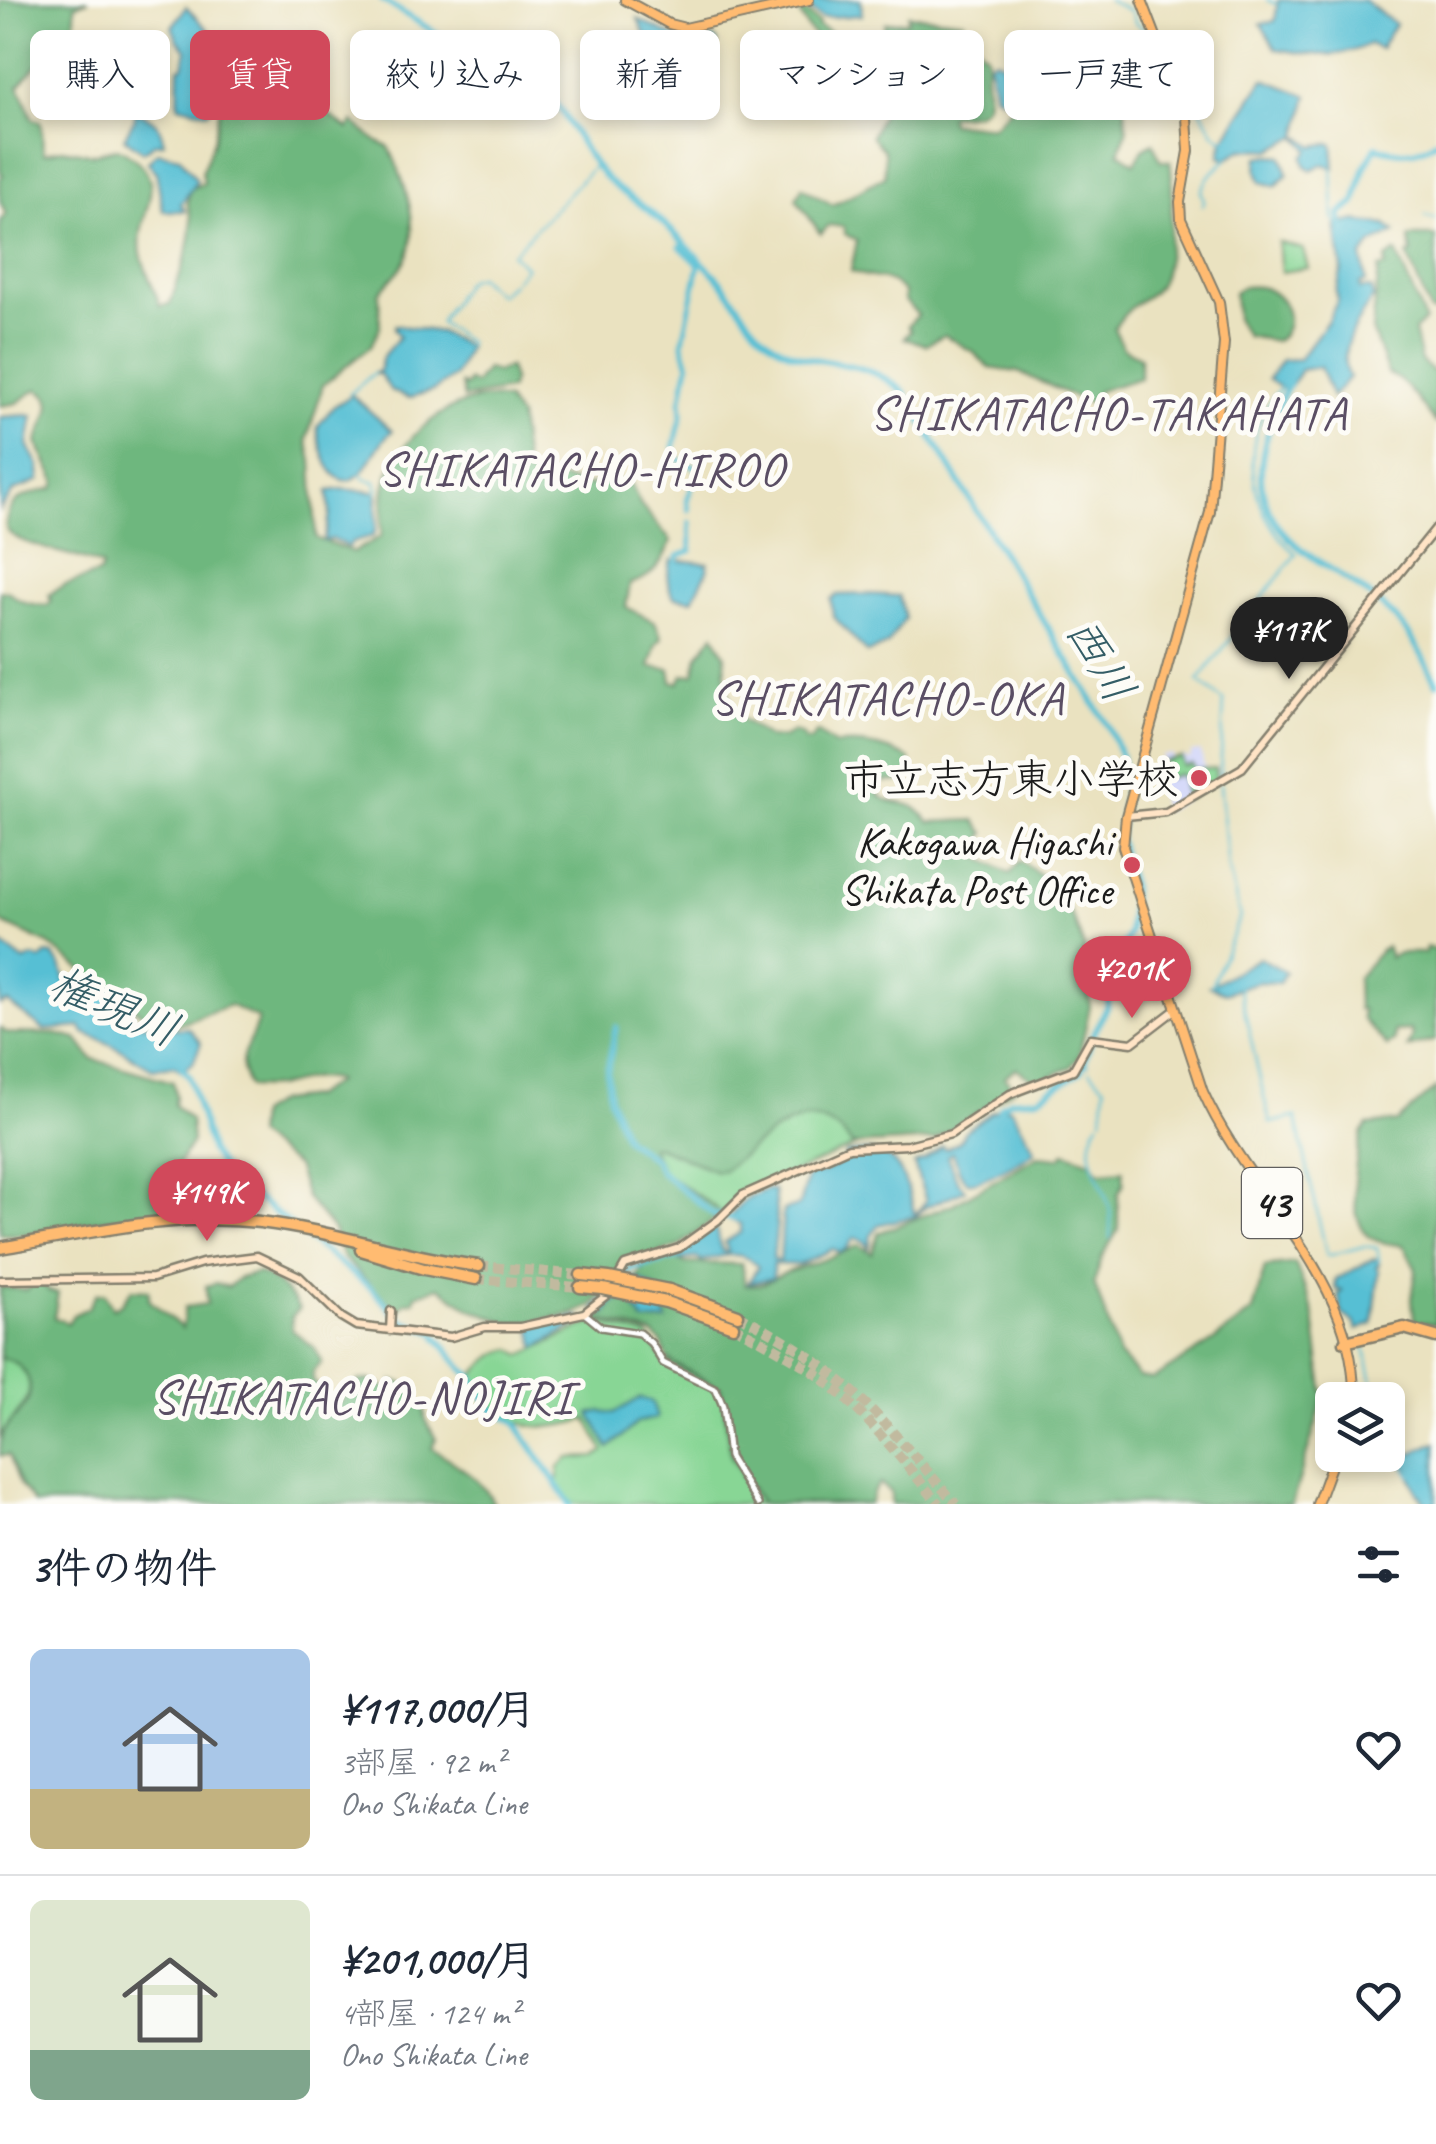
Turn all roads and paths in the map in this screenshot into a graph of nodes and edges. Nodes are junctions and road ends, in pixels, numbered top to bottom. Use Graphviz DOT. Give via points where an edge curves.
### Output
graph roads {
  1 [pos="625,0"];
  2 [pos="808,0"];
  3 [pos="1142,0"];
  4 [pos="1436,528"];
  5 [pos="1126,816"];
  6 [pos="1175,1010"];
  7 [pos="350,1244"];
  8 [pos="0,1250"];
  9 [pos="479,1266"];
  10 [pos="476,1279"];
  11 [pos="0,1280"];
  12 [pos="668,1296"];
  13 [pos="391,1312"];
  14 [pos="584,1313"];
  15 [pos="736,1320"];
  16 [pos="390,1330"];
  17 [pos="1436,1339"];
  18 [pos="1345,1342"];
  19 [pos="1351,1382"];
  20 [pos="1329,1472"];
  21 [pos="758,1504"];
  22 [pos="1317,1504"];
  1 -- 2 [label="main road" via="685,28"];
  3 -- 5 [label="main road, 43" via="1187,117 1181,219 1215,291 1224,337 1210,512"];
  4 -- 5 [label="main road" via="1247,763 1162,813"];
  5 -- 6 [label="main road, 43" via="1124,852"];
  6 -- 14 [label="main road" via="1132,1043 1093,1037 1073,1070 1010,1094 951,1134 908,1145 849,1148 743,1195 680,1248 625,1265 608,1294"];
  6 -- 18 [label="main road, 43" via="1208,1104 1327,1288"];
  7 -- 8 [label="highway" via="203,1222"];
  7 -- 9 [label="highway"];
  7 -- 10 [label="highway"];
  11 -- 16 [label="main road" via="153,1278 258,1256 299,1276 350,1324"];
  12 -- 12 [label="highway, bridge" via="609,1278 580,1281 603,1289"];
  12 -- 15 [label="highway"];
  13 -- 16 [label="main road"];
  14 -- 16 [label="main road" via="459,1336"];
  14 -- 21 [label="street" via="601,1326 640,1334 663,1362 716,1389 729,1457"];
  17 -- 18 [label="highway" via="1404,1328"];
  18 -- 19 [label="main road, 43"];
  20 -- 22 [label="main road"];
}
